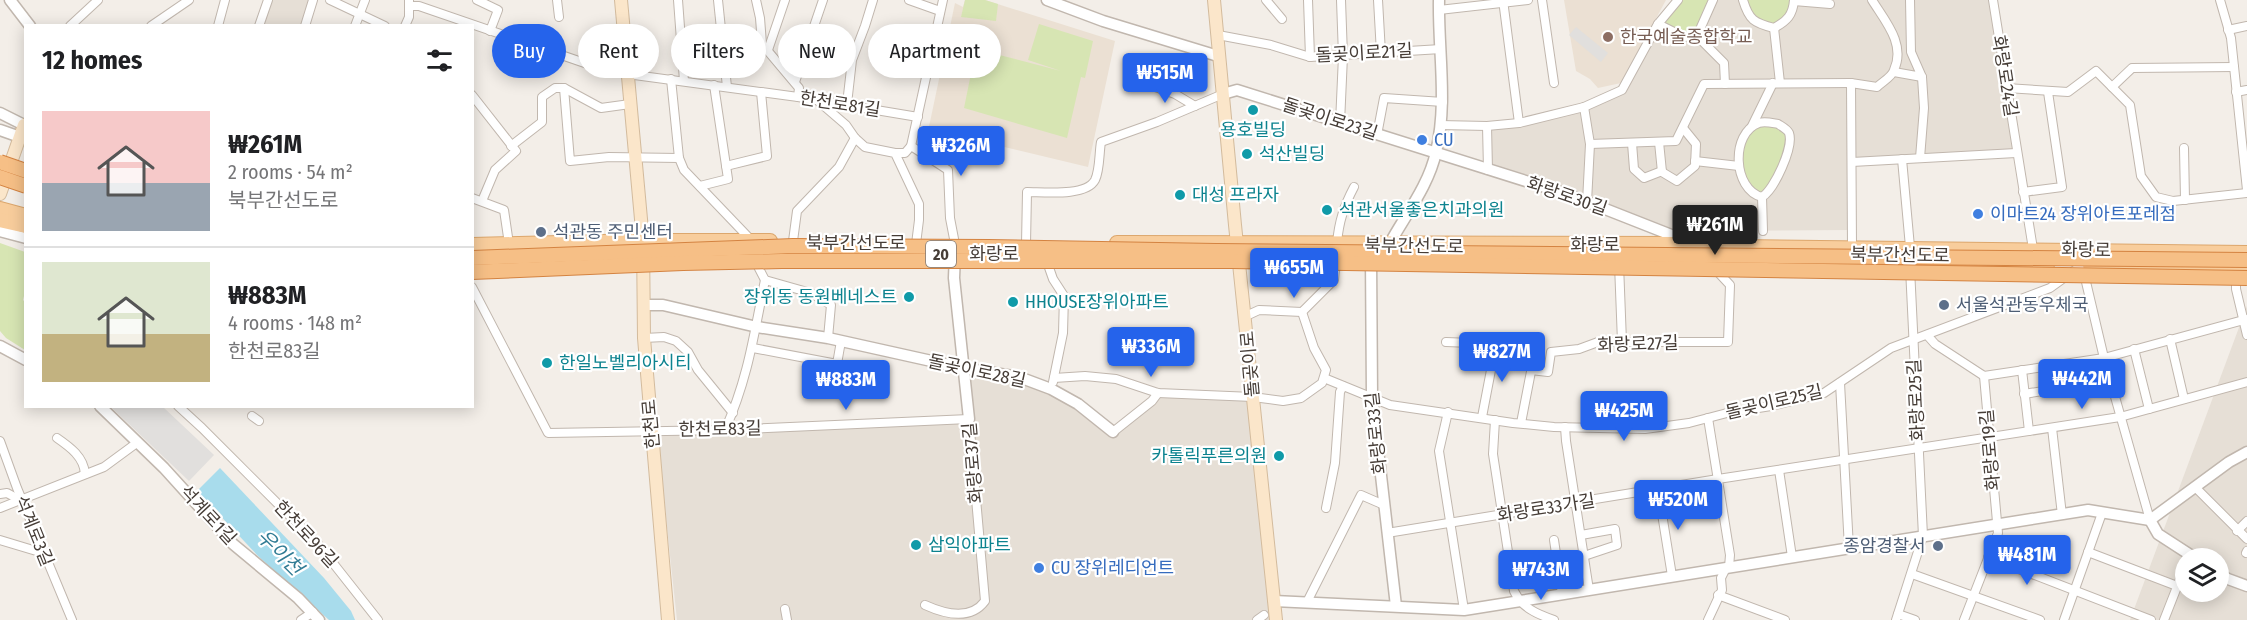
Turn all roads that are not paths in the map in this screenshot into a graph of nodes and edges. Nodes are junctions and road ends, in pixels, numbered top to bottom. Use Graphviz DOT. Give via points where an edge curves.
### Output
graph roads {
  1 [pos="10,0"];
  2 [pos="98,0"];
  3 [pos="189,0"];
  4 [pos="225,0"];
  5 [pos="268,0"];
  6 [pos="314,0"];
  7 [pos="330,0"];
  8 [pos="365,0"];
  9 [pos="477,0"];
  10 [pos="558,0"];
  11 [pos="621,0"];
  12 [pos="678,0"];
  13 [pos="718,0"];
  14 [pos="756,0"];
  15 [pos="785,0"];
  16 [pos="823,0"];
  17 [pos="873,0"];
  18 [pos="909,0"];
  19 [pos="943,0"];
  20 [pos="1047,0"];
  21 [pos="1214,0"];
  22 [pos="1266,0"];
  23 [pos="1308,0"];
  24 [pos="1341,0"];
  25 [pos="1378,0"];
  26 [pos="1528,0"];
  27 [pos="1542,0"];
  28 [pos="1678,0"];
  29 [pos="1713,0"];
  30 [pos="1743,0"];
  31 [pos="1794,0"];
  32 [pos="1872,0"];
  33 [pos="1910,0"];
  34 [pos="1993,0"];
  35 [pos="2220,0"];
  36 [pos="1503,2"];
  37 [pos="410,3"];
  38 [pos="1830,4"];
  39 [pos="1439,5"];
  40 [pos="940,11"];
  41 [pos="360,13"];
  42 [pos="559,17"];
  43 [pos="1282,19"];
  44 [pos="28,24"];
  45 [pos="72,24"];
  46 [pos="154,24"];
  47 [pos="219,24"];
  48 [pos="260,24"];
  49 [pos="306,24"];
  50 [pos="356,24"];
  51 [pos="381,24"];
  52 [pos="405,24"];
  53 [pos="470,24"];
  54 [pos="623,24"];
  55 [pos="1658,24"];
  56 [pos="474,25"];
  57 [pos="2247,27"];
  58 [pos="1774,28"];
  59 [pos="2228,30"];
  60 [pos="490,31"];
  61 [pos="1218,35"];
  62 [pos="1697,36"];
  63 [pos="1441,49"];
  64 [pos="768,50"];
  65 [pos="1380,53"];
  66 [pos="1343,56"];
  67 [pos="1218,57"];
  68 [pos="1310,57"];
  69 [pos="578,61"];
  70 [pos="2234,67"];
  71 [pos="1894,72"];
  72 [pos="627,78"];
  73 [pos="659,78"];
  74 [pos="1922,78"];
  75 [pos="671,79"];
  76 [pos="684,81"];
  77 [pos="795,82"];
  78 [pos="1851,82"];
  79 [pos="1144,83"];
  80 [pos="1554,83"];
  81 [pos="1777,83"];
  82 [pos="1725,84"];
  83 [pos="714,85"];
  84 [pos="727,87"];
  85 [pos="2112,87"];
  86 [pos="564,88"];
  87 [pos="2006,88"];
  88 [pos="2247,90"];
  89 [pos="761,92"];
  90 [pos="2048,92"];
  91 [pos="2236,92"];
  92 [pos="1223,94"];
  93 [pos="798,97"];
  94 [pos="474,98"];
  95 [pos="817,100"];
  96 [pos="1443,102"];
  97 [pos="630,104"];
  98 [pos="848,104"];
  99 [pos="1195,106"];
  100 [pos="1584,107"];
  101 [pos="0,113"];
  102 [pos="918,117"];
  103 [pos="1340,123"];
  104 [pos="1519,123"];
  105 [pos="1440,125"];
  106 [pos="1487,126"];
  107 [pos="24,127"];
  108 [pos="1683,128"];
  109 [pos="1750,129"];
  110 [pos="0,130"];
  111 [pos="1377,135"];
  112 [pos="855,138"];
  113 [pos="1659,142"];
  114 [pos="1632,143"];
  115 [pos="1590,144"];
  116 [pos="911,146"];
  117 [pos="512,147"];
  118 [pos="2184,148"];
  119 [pos="895,153"];
  120 [pos="2016,153"];
  121 [pos="1436,154"];
  122 [pos="634,156"];
  123 [pos="679,158"];
  124 [pos="1920,158"];
  125 [pos="1902,159"];
  126 [pos="1695,161"];
  127 [pos="0,162"];
  128 [pos="1852,162"];
  129 [pos="726,166"];
  130 [pos="1739,166"];
  131 [pos="24,170"];
  132 [pos="1488,170"];
  133 [pos="1662,171"];
  134 [pos="0,177"];
  135 [pos="24,185"];
  136 [pos="700,186"];
  137 [pos="1354,187"];
  138 [pos="2023,192"];
  139 [pos="2247,192"];
  140 [pos="0,194"];
  141 [pos="1762,197"];
  142 [pos="474,199"];
  143 [pos="2185,200"];
  144 [pos="482,201"];
  145 [pos="1587,202"];
  146 [pos="0,209"];
  147 [pos="24,215"];
  148 [pos="0,220"];
  149 [pos="24,226"];
  150 [pos="0,231"];
  151 [pos="1763,231"];
  152 [pos="24,237"];
  153 [pos="643,241"];
  154 [pos="685,241"];
  155 [pos="793,241"];
  156 [pos="1237,242"];
  157 [pos="1276,242"];
  158 [pos="1337,243"];
  159 [pos="1390,243"];
  160 [pos="509,244"];
  161 [pos="916,244"];
  162 [pos="1026,244"];
  163 [pos="1695,244"];
  164 [pos="474,245"];
  165 [pos="1710,245"];
  166 [pos="1740,247"];
  167 [pos="1852,247"];
  168 [pos="752,248"];
  169 [pos="1910,248"];
  170 [pos="955,249"];
  171 [pos="2033,249"];
  172 [pos="2212,252"];
  173 [pos="2247,252"];
  174 [pos="1044,253"];
  175 [pos="474,258"];
  176 [pos="1238,258"];
  177 [pos="1277,258"];
  178 [pos="1336,258"];
  179 [pos="1371,258"];
  180 [pos="687,259"];
  181 [pos="644,260"];
  182 [pos="2247,260"];
  183 [pos="1619,261"];
  184 [pos="1709,262"];
  185 [pos="1740,263"];
  186 [pos="1910,265"];
  187 [pos="2082,265"];
  188 [pos="2206,268"];
  189 [pos="474,270"];
  190 [pos="474,270"];
  191 [pos="2243,274"];
  192 [pos="765,280"];
  193 [pos="474,291"];
  194 [pos="644,305"];
  195 [pos="1302,312"];
  196 [pos="1246,316"];
  197 [pos="2245,319"];
  198 [pos="757,327"];
  199 [pos="1927,335"];
  200 [pos="2247,335"];
  201 [pos="644,338"];
  202 [pos="828,339"];
  203 [pos="2170,339"];
  204 [pos="1913,340"];
  205 [pos="842,341"];
  206 [pos="1446,342"];
  207 [pos="1622,342"];
  208 [pos="1496,344"];
  209 [pos="0,346"];
  210 [pos="753,348"];
  211 [pos="2134,349"];
  212 [pos="2104,358"];
  213 [pos="24,359"];
  214 [pos="963,368"];
  215 [pos="1531,370"];
  216 [pos="2022,370"];
  217 [pos="1984,376"];
  218 [pos="1324,378"];
  219 [pos="2110,380"];
  220 [pos="2247,382"];
  221 [pos="1052,383"];
  222 [pos="1840,383"];
  223 [pos="1343,386"];
  224 [pos="1158,393"];
  225 [pos="2024,394"];
  226 [pos="1253,397"];
  227 [pos="1372,397"];
  228 [pos="2184,399"];
  229 [pos="102,408"];
  230 [pos="180,408"];
  231 [pos="2149,409"];
  232 [pos="1448,412"];
  233 [pos="733,413"];
  234 [pos="1482,417"];
  235 [pos="2120,417"];
  236 [pos="1708,418"];
  237 [pos="969,419"];
  238 [pos="1495,420"];
  239 [pos="1521,423"];
  240 [pos="1565,427"];
  241 [pos="2052,428"];
  242 [pos="725,430"];
  243 [pos="651,431"];
  244 [pos="2030,431"];
  245 [pos="1113,432"];
  246 [pos="1988,436"];
  247 [pos="57,438"];
  248 [pos="0,441"];
  249 [pos="138,442"];
  250 [pos="1919,448"];
  251 [pos="2247,452"];
  252 [pos="1844,460"];
  253 [pos="1779,470"];
  254 [pos="85,474"];
  255 [pos="1718,479"];
  256 [pos="2195,487"];
  257 [pos="1658,489"];
  258 [pos="0,494"];
  259 [pos="22,501"];
  260 [pos="1575,503"];
  261 [pos="1384,505"];
  262 [pos="0,508"];
  263 [pos="1326,508"];
  264 [pos="2102,513"];
  265 [pos="1502,515"];
  266 [pos="2062,515"];
  267 [pos="2150,520"];
  268 [pos="2247,521"];
  269 [pos="1450,523"];
  270 [pos="1997,525"];
  271 [pos="2237,531"];
  272 [pos="1387,533"];
  273 [pos="1581,535"];
  274 [pos="1923,536"];
  275 [pos="2247,539"];
  276 [pos="0,540"];
  277 [pos="1554,540"];
  278 [pos="1849,548"];
  279 [pos="2176,548"];
  280 [pos="2088,552"];
  281 [pos="43,553"];
  282 [pos="1584,555"];
  283 [pos="1792,557"];
  284 [pos="1989,557"];
  285 [pos="1727,568"];
  286 [pos="1912,574"];
  287 [pos="1672,576"];
  288 [pos="2229,579"];
  289 [pos="2175,585"];
  290 [pos="2247,586"];
  291 [pos="1589,590"];
  292 [pos="2074,590"];
  293 [pos="2175,591"];
  294 [pos="1562,594"];
  295 [pos="1718,595"];
  296 [pos="1974,595"];
  297 [pos="1274,601"];
  298 [pos="1519,601"];
  299 [pos="1307,602"];
  300 [pos="925,605"];
  301 [pos="1396,606"];
  302 [pos="785,609"];
  303 [pos="1464,610"];
  304 [pos="316,616"];
  305 [pos="1897,617"];
  306 [pos="1266,618"];
  307 [pos="72,620"];
  308 [pos="301,620"];
  309 [pos="378,620"];
  310 [pos="668,620"];
  311 [pos="786,620"];
  312 [pos="1554,620"];
  313 [pos="1708,620"];
  314 [pos="1785,620"];
  315 [pos="1915,620"];
  316 [pos="1964,620"];
  317 [pos="2040,620"];
  318 [pos="2064,620"];
  319 [pos="2151,620"];
  320 [pos="2164,620"];
  1 -- 44 [label="street"];
  2 -- 45 [label="street"];
  3 -- 46 [label="street"];
  4 -- 47 [label="street"];
  5 -- 48 [label="street"];
  6 -- 49 [label="street"];
  7 -- 41 [label="street"];
  8 -- 41 [label="street"];
  9 -- 60 [label="street" via="498,10"];
  10 -- 42 [label="street"];
  11 -- 54 [label="main road, 한천로"];
  12 -- 76 [label="street"];
  13 -- 84 [label="street"];
  14 -- 64 [label="street" via="762,44"];
  15 -- 64 [label="street"];
  16 -- 77 [label="street"];
  17 -- 98 [label="street" via="852,60"];
  18 -- 40 [label="street"];
  19 -- 40 [label="street"];
  20 -- 67 [label="street"];
  21 -- 61 [label="main road, 돌곶이로"];
  22 -- 43 [label="street"];
  23 -- 68 [label="street"];
  24 -- 66 [label="street"];
  25 -- 65 [label="street"];
  26 -- 36 [label="street"];
  27 -- 80 [label="street"];
  28 -- 55 [label="street"];
  29 -- 62 [label="street"];
  30 -- 58 [label="street" via="1749,17"];
  31 -- 38 [label="street"];
  31 -- 58 [label="street" via="1786,22"];
  32 -- 71 [label="street" via="1899,49"];
  33 -- 74 [label="street" via="1911,52"];
  34 -- 87 [label="street, 화랑로24길"];
  35 -- 59 [label="street"];
  36 -- 39 [label="street"];
  36 -- 104 [label="street"];
  37 -- 52 [label="street"];
  37 -- 53 [label="street, 한천로81길"];
  39 -- 63 [label="street"];
  40 -- 102 [label="street"];
  41 -- 50 [label="street"];
  41 -- 51 [label="street"];
  55 -- 62 [label="street" via="1684,37"];
  55 -- 100 [label="street" via="1622,90"];
  56 -- 60 [label="street, 한천로81길"];
  57 -- 59 [label="street"];
  58 -- 81 [label="street"];
  59 -- 70 [label="street"];
  60 -- 69 [label="street, 한천로81길"];
  61 -- 67 [label="main road, 돌곶이로"];
  61 -- 68 [label="street, 돌곶이로21길"];
  62 -- 82 [label="street" via="1724,63"];
  63 -- 65 [label="street, 돌곶이로21길"];
  63 -- 96 [label="street"];
  64 -- 77 [label="street"];
  65 -- 66 [label="street, 돌곶이로21길"];
  66 -- 68 [label="street, 돌곶이로21길"];
  66 -- 103 [label="street"];
  67 -- 92 [label="main road, 돌곶이로"];
  70 -- 85 [label="street" via="2132,68"];
  70 -- 91 [label="street"];
  71 -- 74 [label="street"];
  71 -- 78 [label="street" via="1877,87"];
  72 -- 97 [label="main road, 한천로"];
  73 -- 75 [label="street, 한천로81길"];
  74 -- 124 [label="street"];
  75 -- 76 [label="street, 한천로81길"];
  75 -- 123 [label="street"];
  76 -- 83 [label="street, 한천로81길"];
  77 -- 93 [label="street"];
  78 -- 81 [label="street"];
  78 -- 128 [label="street"];
  79 -- 99 [label="street"];
  81 -- 82 [label="street"];
  81 -- 109 [label="street"];
  82 -- 108 [label="street" via="1704,84"];
  83 -- 84 [label="street, 한천로81길"];
  83 -- 129 [label="street"];
  84 -- 89 [label="street, 한천로81길"];
  85 -- 90 [label="street" via="2096,71 2068,92"];
  85 -- 143 [label="street" via="2130,105 2141,176 2156,196"];
  86 -- 97 [label="street" via="602,108"];
  86 -- 117 [label="street" via="555,88 542,97 542,122"];
  86 -- 122 [label="street" via="570,161"];
  87 -- 90 [label="street"];
  87 -- 120 [label="street, 화랑로24길"];
  88 -- 91 [label="street"];
  89 -- 93 [label="street, 한천로81길"];
  89 -- 129 [label="street" via="767,156"];
  90 -- 138 [label="street" via="2062,187"];
  91 -- 139 [label="street"];
  92 -- 99 [label="street"];
  92 -- 103 [label="street, 돌곶이로23길" via="1237,90"];
  92 -- 156 [label="main road, 돌곶이로"];
  93 -- 95 [label="street, 한천로81길"];
  94 -- 117 [label="street"];
  95 -- 98 [label="street, 한천로81길"];
  95 -- 112 [label="street"];
  96 -- 105 [label="street"];
  96 -- 111 [label="street" via="1384,98"];
  97 -- 122 [label="main road, 한천로"];
  98 -- 102 [label="street, 한천로81길"];
  99 -- 162 [label="street" via="1101,142 1095,180 1088,186 1070,192 1027,192"];
  100 -- 104 [label="street"];
  100 -- 115 [label="street"];
  101 -- 107 [label="street"];
  102 -- 116 [label="street"];
  103 -- 111 [label="street, 돌곶이로23길"];
  104 -- 106 [label="street"];
  105 -- 106 [label="street"];
  105 -- 121 [label="street"];
  106 -- 132 [label="street"];
  107 -- 110 [label="street"];
  107 -- 140 [label="main road"];
  108 -- 113 [label="street" via="1676,141"];
  108 -- 126 [label="street" via="1696,144"];
  109 -- 130 [label="street" via="1740,146"];
  109 -- 141 [label="street" via="1763,122 1778,123 1789,133 1790,142 1778,176"];
  111 -- 121 [label="street, 돌곶이로23길"];
  112 -- 119 [label="street" via="865,147"];
  112 -- 155 [label="street" via="839,167 797,211"];
  113 -- 114 [label="street"];
  113 -- 133 [label="street"];
  114 -- 115 [label="street"];
  114 -- 133 [label="street" via="1634,169 1644,178"];
  115 -- 145 [label="street"];
  116 -- 119 [label="street" via="905,153"];
  116 -- 170 [label="street" via="948,170"];
  117 -- 144 [label="street" via="516,152 495,170"];
  118 -- 143 [label="street"];
  119 -- 161 [label="street" via="919,204"];
  120 -- 124 [label="street"];
  120 -- 138 [label="street, 화랑로24길"];
  121 -- 132 [label="street, 화랑로30길"];
  121 -- 159 [label="street"];
  122 -- 123 [label="street"];
  122 -- 153 [label="main road, 한천로"];
  123 -- 136 [label="street" via="684,170"];
  124 -- 125 [label="street"];
  125 -- 128 [label="street"];
  125 -- 169 [label="street"];
  126 -- 130 [label="street"];
  126 -- 133 [label="street" via="1695,166 1677,181"];
  127 -- 131 [label="highway, bridge"];
  128 -- 167 [label="street"];
  129 -- 136 [label="street" via="728,179"];
  130 -- 141 [label="street" via="1750,191"];
  132 -- 145 [label="street, 화랑로30길"];
  134 -- 135 [label="highway, bridge"];
  136 -- 168 [label="street"];
  137 -- 158 [label="street" via="1338,225"];
  138 -- 171 [label="street, 화랑로24길"];
  139 -- 143 [label="street"];
  141 -- 151 [label="street"];
  142 -- 144 [label="street"];
  144 -- 160 [label="street" via="504,210"];
  145 -- 163 [label="street, 화랑로30길"];
  146 -- 147 [label="main road"];
  148 -- 149 [label="main road"];
  150 -- 152 [label="street"];
  153 -- 154 [label="main road, 화랑로 / 20"];
  153 -- 160 [label="main road, 화랑로 / 20"];
  153 -- 181 [label="main road, 한천로"];
  154 -- 168 [label="main road, 화랑로 / 20"];
  154 -- 180 [label="main road" via="681,249"];
  155 -- 161 [label="main road, 화랑로 / 20"];
  155 -- 168 [label="main road, 화랑로 / 20"];
  156 -- 157 [label="main road, 화랑로 / 20"];
  156 -- 162 [label="main road, 화랑로 / 20"];
  156 -- 176 [label="main road, 돌곶이로"];
  157 -- 158 [label="main road, 화랑로 / 20"];
  157 -- 177 [label="main road" via="1272,250"];
  158 -- 159 [label="main road, 화랑로 / 20"];
  159 -- 163 [label="main road, 화랑로 / 20"];
  160 -- 164 [label="main road, 화랑로 / 20"];
  161 -- 170 [label="main road, 화랑로 / 20"];
  162 -- 170 [label="main road, 화랑로 / 20"];
  163 -- 165 [label="main road, 화랑로 / 20"];
  165 -- 166 [label="main road, 화랑로 / 20"];
  165 -- 184 [label="main road" via="1718,256"];
  166 -- 167 [label="main road, 화랑로 / 20"];
  166 -- 185 [label="main road" via="1730,256"];
  167 -- 169 [label="main road, 화랑로 / 20"];
  168 -- 170 [label="main road, 화랑로 / 20"];
  168 -- 180 [label="main road, 화랑로 / 20"];
  168 -- 192 [label="street"];
  169 -- 171 [label="main road, 화랑로 / 20"];
  170 -- 174 [label="main road, 화랑로 / 20"];
  170 -- 214 [label="street, 화랑로37길"];
  171 -- 172 [label="main road, 화랑로 / 20"];
  172 -- 173 [label="main road, 화랑로 / 20"];
  172 -- 188 [label="main road" via="2212,261"];
  174 -- 176 [label="main road, 화랑로 / 20"];
  174 -- 221 [label="street" via="1064,296 1063,333"];
  175 -- 182 [label="highway, 북부간선도로, bridge" via="794,246"];
  176 -- 177 [label="main road, 화랑로 / 20"];
  176 -- 196 [label="main road, 돌곶이로"];
  177 -- 178 [label="main road, 화랑로 / 20"];
  178 -- 179 [label="main road, 화랑로 / 20"];
  178 -- 195 [label="street" via="1334,280"];
  179 -- 183 [label="main road, 화랑로 / 20"];
  179 -- 227 [label="street, 화랑로33길"];
  180 -- 181 [label="main road, 화랑로 / 20"];
  181 -- 189 [label="main road, 화랑로 / 20"];
  181 -- 194 [label="main road, 한천로"];
  183 -- 184 [label="main road, 화랑로 / 20"];
  183 -- 207 [label="street, 화랑로"];
  184 -- 185 [label="main road, 화랑로 / 20"];
  184 -- 207 [label="street, 화랑로27길" via="1730,285 1728,342"];
  185 -- 186 [label="main road, 화랑로 / 20"];
  186 -- 187 [label="main road, 화랑로 / 20"];
  186 -- 204 [label="street, 화랑로25길"];
  187 -- 188 [label="main road, 화랑로 / 20"];
  187 -- 199 [label="street, 화랑로" via="2050,288"];
  187 -- 212 [label="street"];
  188 -- 191 [label="main road, 화랑로 / 20"];
  190 -- 191 [label="highway, 북부간선도로, bridge" via="760,261 1232,261"];
  191 -- 197 [label="street" via="2235,290"];
  192 -- 198 [label="street"];
  192 -- 202 [label="street" via="811,293 831,305"];
  193 -- 243 [label="street, 한천로83길" via="548,433"];
  194 -- 198 [label="street, 돌곶이로28길" via="663,305"];
  194 -- 201 [label="main road, 한천로"];
  195 -- 196 [label="street" via="1259,310"];
  195 -- 218 [label="street" via="1326,370"];
  196 -- 226 [label="main road, 돌곶이로"];
  197 -- 200 [label="street"];
  197 -- 203 [label="street"];
  198 -- 202 [label="street, 돌곶이로28길"];
  198 -- 210 [label="street"];
  199 -- 204 [label="street, 화랑로"];
  199 -- 217 [label="street"];
  201 -- 233 [label="street" via="676,341"];
  201 -- 243 [label="main road, 한천로"];
  202 -- 205 [label="street, 돌곶이로28길"];
  203 -- 211 [label="street"];
  203 -- 228 [label="street"];
  204 -- 222 [label="street, 돌곶이로25길" via="1891,348"];
  204 -- 250 [label="street, 화랑로25길"];
  205 -- 210 [label="street" via="837,364"];
  205 -- 214 [label="street, 돌곶이로28길"];
  206 -- 208 [label="street"];
  207 -- 215 [label="street, 화랑로27길" via="1598,342 1551,352 1548,372"];
  208 -- 215 [label="street" via="1535,351"];
  208 -- 234 [label="street"];
  209 -- 213 [label="street"];
  210 -- 233 [label="street"];
  211 -- 212 [label="street"];
  211 -- 231 [label="street"];
  212 -- 216 [label="street"];
  212 -- 219 [label="street"];
  214 -- 221 [label="street, 돌곶이로28길"];
  214 -- 237 [label="street, 화랑로37길"];
  215 -- 239 [label="street"];
  216 -- 217 [label="street"];
  216 -- 225 [label="street"];
  217 -- 246 [label="street, 화랑로19길"];
  218 -- 223 [label="street, 돌곶이로25길"];
  218 -- 226 [label="street" via="1301,398 1283,401"];
  219 -- 225 [label="street"];
  219 -- 235 [label="street"];
  220 -- 228 [label="street, 화랑로33가길"];
  221 -- 224 [label="street, 돌곶이로28길" via="1085,376 1116,379"];
  221 -- 245 [label="street, 돌곶이로28길"];
  222 -- 236 [label="street, 돌곶이로25길" via="1824,393"];
  222 -- 252 [label="street, 돌곶이로25길"];
  223 -- 227 [label="street, 돌곶이로25길"];
  223 -- 263 [label="street"];
  224 -- 226 [label="street, 돌곶이로28길"];
  224 -- 245 [label="street, 돌곶이로28길"];
  225 -- 244 [label="street"];
  226 -- 297 [label="main road, 돌곶이로"];
  227 -- 232 [label="street, 돌곶이로25길" via="1390,405"];
  227 -- 261 [label="street, 화랑로33길"];
  228 -- 231 [label="street, 화랑로33가길"];
  229 -- 249 [label="street, 석계로1길"];
  230 -- 309 [label="street, 한천로96길" via="347,573"];
  231 -- 235 [label="street, 화랑로33가길"];
  232 -- 234 [label="street, 돌곶이로25길"];
  232 -- 269 [label="street" via="1439,451"];
  233 -- 242 [label="street"];
  234 -- 238 [label="street, 돌곶이로25길"];
  235 -- 241 [label="street, 화랑로33가길"];
  235 -- 267 [label="street"];
  236 -- 240 [label="street, 돌곶이로25길" via="1645,429"];
  236 -- 255 [label="street, 돌곶이로25길"];
  237 -- 242 [label="street, 한천로83길"];
  237 -- 300 [label="street, 화랑로37길" via="984,602 974,617 964,619"];
  238 -- 239 [label="street, 돌곶이로25길"];
  238 -- 265 [label="street" via="1493,454"];
  239 -- 240 [label="street, 돌곶이로25길"];
  240 -- 260 [label="street"];
  241 -- 244 [label="street, 화랑로33가길"];
  241 -- 266 [label="street"];
  242 -- 243 [label="street, 한천로83길"];
  243 -- 310 [label="main road, 한천로"];
  244 -- 246 [label="street, 화랑로33가길"];
  246 -- 250 [label="street, 화랑로33가길"];
  246 -- 270 [label="street, 화랑로19길"];
  247 -- 254 [label="street" via="73,449"];
  248 -- 259 [label="street, 석계로3길"];
  249 -- 254 [label="street" via="104,467"];
  249 -- 304 [label="street, 석계로1길" via="233,544"];
  250 -- 252 [label="street, 화랑로33가길"];
  250 -- 274 [label="street, 화랑로25길"];
  251 -- 256 [label="street"];
  252 -- 253 [label="street, 화랑로33가길"];
  252 -- 278 [label="street, 돌곶이로25길"];
  253 -- 255 [label="street, 화랑로33가길"];
  253 -- 283 [label="street"];
  254 -- 259 [label="street"];
  255 -- 257 [label="street, 화랑로33가길"];
  255 -- 285 [label="street, 돌곶이로25길" via="1730,555"];
  256 -- 267 [label="street"];
  256 -- 271 [label="street"];
  257 -- 260 [label="street, 화랑로33가길"];
  257 -- 287 [label="street"];
  258 -- 259 [label="street"];
  259 -- 262 [label="street"];
  259 -- 281 [label="street, 석계로3길"];
  260 -- 265 [label="street, 화랑로33가길"];
  260 -- 273 [label="street"];
  261 -- 272 [label="street, 화랑로33길"];
  261 -- 299 [label="street" via="1360,495"];
  264 -- 266 [label="street" via="2088,510"];
  264 -- 267 [label="street"];
  264 -- 280 [label="street"];
  265 -- 269 [label="street, 화랑로33가길"];
  265 -- 298 [label="street"];
  266 -- 270 [label="street"];
  267 -- 279 [label="street" via="2158,534"];
  268 -- 271 [label="street"];
  269 -- 272 [label="street, 화랑로33가길"];
  269 -- 303 [label="street"];
  270 -- 274 [label="street"];
  270 -- 284 [label="street, 화랑로19길"];
  271 -- 275 [label="street"];
  272 -- 301 [label="street, 화랑로33길"];
  273 -- 282 [label="street"];
  273 -- 282 [label="street" via="1615,529 1617,545"];
  274 -- 278 [label="street"];
  274 -- 286 [label="street, 화랑로25길"];
  276 -- 281 [label="street"];
  277 -- 294 [label="street"];
  278 -- 283 [label="street"];
  280 -- 289 [label="street"];
  280 -- 292 [label="street"];
  281 -- 307 [label="street, 석계로3길"];
  282 -- 291 [label="street"];
  283 -- 285 [label="street"];
  284 -- 292 [label="street"];
  284 -- 296 [label="street, 화랑로19길"];
  285 -- 287 [label="street"];
  285 -- 295 [label="street, 돌곶이로25길"];
  286 -- 296 [label="street"];
  286 -- 305 [label="street, 화랑로25길"];
  287 -- 291 [label="street"];
  288 -- 290 [label="street"];
  291 -- 294 [label="street"];
  292 -- 318 [label="street"];
  292 -- 319 [label="street"];
  293 -- 320 [label="street"];
  294 -- 298 [label="street"];
  295 -- 313 [label="street, 돌곶이로25길"];
  295 -- 314 [label="street"];
  296 -- 316 [label="street, 화랑로19길"];
  296 -- 317 [label="street"];
  297 -- 299 [label="street"];
  297 -- 306 [label="main road, 돌곶이로"];
  298 -- 303 [label="street"];
  298 -- 312 [label="street" via="1536,614"];
  299 -- 301 [label="street"];
  301 -- 303 [label="street"];
  302 -- 311 [label="street"];
  304 -- 308 [label="street"];
  305 -- 315 [label="street"];
}
